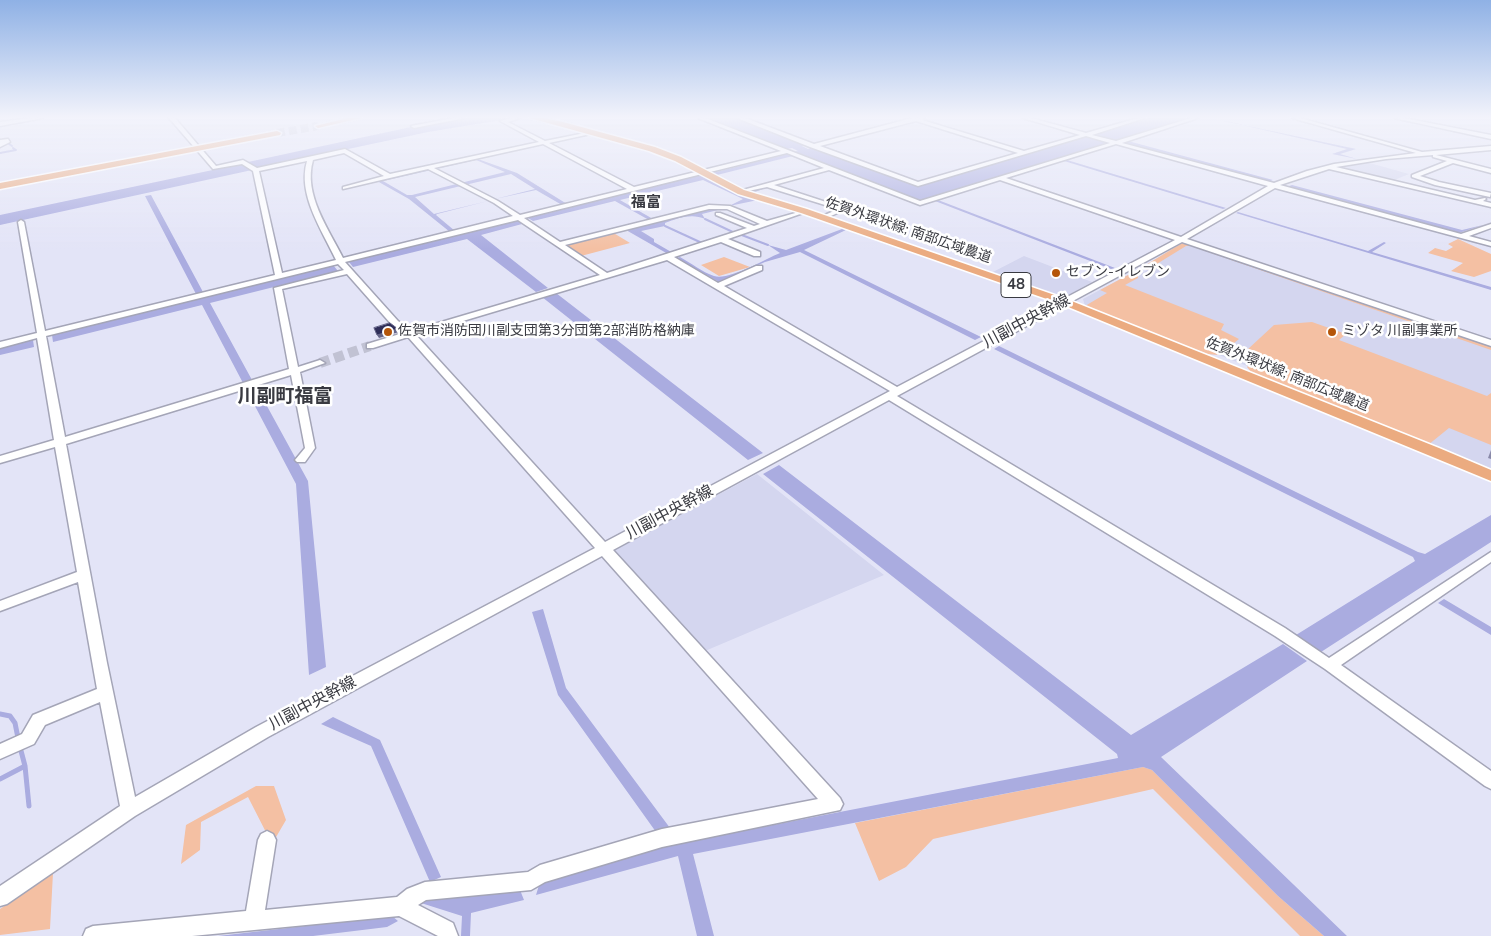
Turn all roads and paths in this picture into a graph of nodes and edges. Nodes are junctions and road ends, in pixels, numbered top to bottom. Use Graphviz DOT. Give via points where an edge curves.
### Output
graph roads {
  1 [pos="127,162"];
  2 [pos="210,162"];
  3 [pos="291,162"];
  4 [pos="309,162"];
  5 [pos="364,162"];
  6 [pos="459,162"];
  7 [pos="581,162"];
  8 [pos="681,162"];
  9 [pos="746,162"];
  10 [pos="815,162"];
  11 [pos="858,162"];
  12 [pos="995,162"];
  13 [pos="1056,162"];
  14 [pos="1187,162"];
  15 [pos="1356,162"];
  16 [pos="1446,162"];
  17 [pos="1456,162"];
  18 [pos="252,167"];
  19 [pos="1327,167"];
  20 [pos="430,168"];
  21 [pos="829,168"];
  22 [pos="1491,171"];
  23 [pos="703,172"];
  24 [pos="389,176"];
  25 [pos="1002,178"];
  26 [pos="767,185"];
  27 [pos="1275,185"];
  28 [pos="0,186"];
  29 [pos="345,188"];
  30 [pos="633,189"];
  31 [pos="741,192"];
  32 [pos="1491,195"];
  33 [pos="1476,202"];
  34 [pos="1491,206"];
  35 [pos="804,211"];
  36 [pos="718,214"];
  37 [pos="520,217"];
  38 [pos="822,218"];
  39 [pos="21,222"];
  40 [pos="767,224"];
  41 [pos="1491,226"];
  42 [pos="754,228"];
  43 [pos="1461,236"];
  44 [pos="721,239"];
  45 [pos="1182,239"];
  46 [pos="560,244"];
  47 [pos="1491,244"];
  48 [pos="757,254"];
  49 [pos="668,257"];
  50 [pos="340,261"];
  51 [pos="759,268"];
  52 [pos="349,271"];
  53 [pos="605,275"];
  54 [pos="279,276"];
  55 [pos="718,286"];
  56 [pos="1065,302"];
  57 [pos="42,334"];
  58 [pos="410,334"];
  59 [pos="1491,343"];
  60 [pos="0,345"];
  61 [pos="370,346"];
  62 [pos="320,363"];
  63 [pos="296,370"];
  64 [pos="893,394"];
  65 [pos="60,442"];
  66 [pos="0,460"];
  67 [pos="301,460"];
  68 [pos="1491,476"];
  69 [pos="605,548"];
  70 [pos="1491,556"];
  71 [pos="85,574"];
  72 [pos="0,606"];
  73 [pos="1330,665"];
  74 [pos="104,693"];
  75 [pos="7,750"];
  76 [pos="1491,781"];
  77 [pos="129,810"];
  78 [pos="267,840"];
  79 [pos="0,897"];
  80 [pos="400,906"];
  81 [pos="254,921"];
  82 [pos="93,936"];
  83 [pos="448,936"];
  1 -- 28 [label="main road"];
  2 -- 18 [label="street" via="215,168 243,162"];
  3 -- 18 [label="street"];
  4 -- 50 [label="street" via="306,173 310,197"];
  5 -- 24 [label="street"];
  6 -- 20 [label="street"];
  7 -- 30 [label="street"];
  8 -- 23 [label="main road, 佐賀外環状線; 南部広域農道 / 48"];
  9 -- 23 [label="street"];
  10 -- 21 [label="street"];
  11 -- 12 [label="street" via="918,184"];
  13 -- 25 [label="street"];
  14 -- 27 [label="street"];
  15 -- 19 [label="street, 川副中央幹線"];
  16 -- 32 [label="street" via="1414,176"];
  17 -- 22 [label="street"];
  18 -- 54 [label="street"];
  19 -- 27 [label="street, 川副中央幹線"];
  19 -- 33 [label="street"];
  20 -- 24 [label="street"];
  20 -- 37 [label="street"];
  21 -- 25 [label="street" via="920,203"];
  21 -- 26 [label="street"];
  23 -- 30 [label="street"];
  23 -- 31 [label="main road, 佐賀外環状線; 南部広域農道 / 48"];
  24 -- 29 [label="street"];
  25 -- 45 [label="street"];
  26 -- 31 [label="street"];
  26 -- 38 [label="street" via="828,204 839,211"];
  27 -- 43 [label="street"];
  27 -- 45 [label="street, 川副中央幹線"];
  30 -- 37 [label="street"];
  31 -- 35 [label="main road, 佐賀外環状線; 南部広域農道 / 48"];
  32 -- 33 [label="street"];
  33 -- 34 [label="street"];
  35 -- 38 [label="main road, 佐賀外環状線; 南部広域農道 / 48"];
  35 -- 40 [label="street"];
  36 -- 42 [label="street"];
  37 -- 46 [label="street"];
  37 -- 50 [label="street"];
  38 -- 56 [label="main road, 佐賀外環状線; 南部広域農道 / 48"];
  39 -- 57 [label="street"];
  40 -- 42 [label="street"];
  40 -- 46 [label="street" via="728,206 709,207"];
  41 -- 43 [label="street"];
  42 -- 44 [label="street"];
  43 -- 47 [label="street"];
  44 -- 48 [label="street"];
  44 -- 49 [label="street"];
  45 -- 56 [label="street, 川副中央幹線"];
  45 -- 59 [label="street"];
  46 -- 53 [label="street"];
  49 -- 53 [label="street"];
  49 -- 55 [label="street"];
  50 -- 52 [label="street"];
  50 -- 54 [label="street"];
  51 -- 55 [label="street"];
  52 -- 58 [label="street"];
  52 -- 63 [label="street" via="278,288"];
  53 -- 58 [label="street"];
  54 -- 57 [label="street"];
  55 -- 64 [label="street"];
  56 -- 64 [label="street, 川副中央幹線"];
  56 -- 68 [label="main road, 佐賀外環状線; 南部広域農道 / 48"];
  57 -- 60 [label="street"];
  57 -- 65 [label="street"];
  58 -- 61 [label="street"];
  58 -- 69 [label="street"];
  62 -- 63 [label="street"];
  63 -- 65 [label="street"];
  63 -- 67 [label="street" via="310,448"];
  64 -- 69 [label="street, 川副中央幹線"];
  64 -- 73 [label="street"];
  65 -- 66 [label="street"];
  65 -- 71 [label="street"];
  69 -- 77 [label="street, 川副中央幹線" via="262,732"];
  69 -- 80 [label="street" via="834,804 662,838 540,874 531,881 425,891"];
  70 -- 73 [label="street"];
  71 -- 72 [label="street"];
  71 -- 74 [label="street"];
  73 -- 76 [label="street"];
  74 -- 75 [label="street" via="39,720 28,739"];
  74 -- 77 [label="street"];
  77 -- 79 [label="street, 川副中央幹線"];
  78 -- 81 [label="street"];
  80 -- 81 [label="street"];
  80 -- 83 [label="street" via="446,930"];
  81 -- 82 [label="street"];
}
